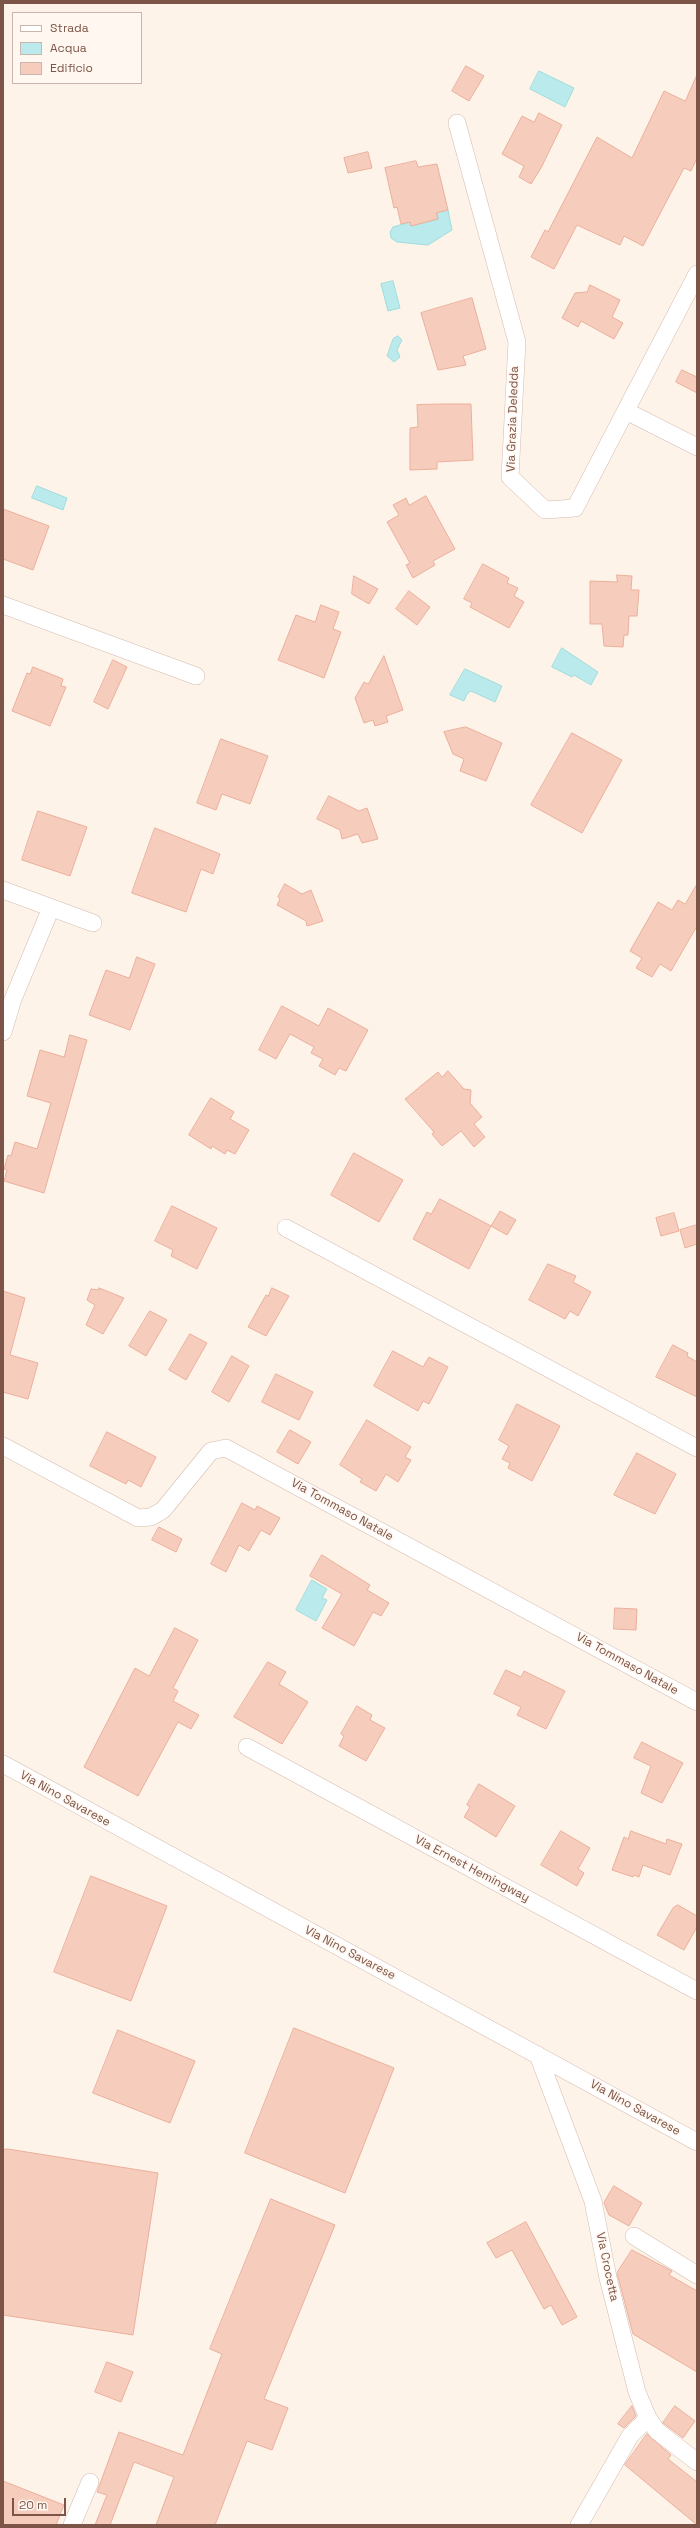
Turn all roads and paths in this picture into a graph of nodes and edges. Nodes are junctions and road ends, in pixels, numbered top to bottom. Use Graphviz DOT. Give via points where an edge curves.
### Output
graph roads {
  1 [pos="457,123"];
  2 [pos="697,274"];
  3 [pos="626,410"];
  4 [pos="697,447"];
  5 [pos="3,605"];
  6 [pos="196,676"];
  7 [pos="3,890"];
  8 [pos="51,908"];
  9 [pos="93,922"];
  10 [pos="3,1032"];
  11 [pos="286,1228"];
  12 [pos="3,1446"];
  13 [pos="697,1448"];
  14 [pos="697,1702"];
  15 [pos="247,1747"];
  16 [pos="3,1764"];
  17 [pos="697,1991"];
  18 [pos="538,2055"];
  19 [pos="697,2142"];
  20 [pos="634,2236"];
  21 [pos="697,2275"];
  22 [pos="648,2418"];
  23 [pos="697,2462"];
  24 [pos="90,2482"];
  25 [pos="72,2525"];
  26 [pos="579,2525"];
  1 -- 3 [label="street, Via Grazia Deledda" via="517,342 510,477 545,510 575,508"];
  2 -- 3 [label="street, Via Grazia Deledda"];
  3 -- 4 [label="street"];
  5 -- 6 [label="street"];
  7 -- 8 [label="street"];
  8 -- 9 [label="street"];
  8 -- 10 [label="street" via="13,999"];
  11 -- 13 [label="street"];
  12 -- 14 [label="street, Via Tommaso Natale" via="138,1518 151,1517 163,1510 211,1451 226,1448"];
  15 -- 17 [label="street, Via Ernest Hemingway"];
  16 -- 18 [label="street, Via Nino Savarese"];
  18 -- 19 [label="street, Via Nino Savarese"];
  18 -- 22 [label="street, Via Crocetta" via="593,2201 608,2278 637,2392"];
  20 -- 21 [label="street"];
  22 -- 23 [label="street, Via Crocetta" via="657,2431"];
  22 -- 26 [label="street" via="630,2436"];
  24 -- 25 [label="street"];
}
